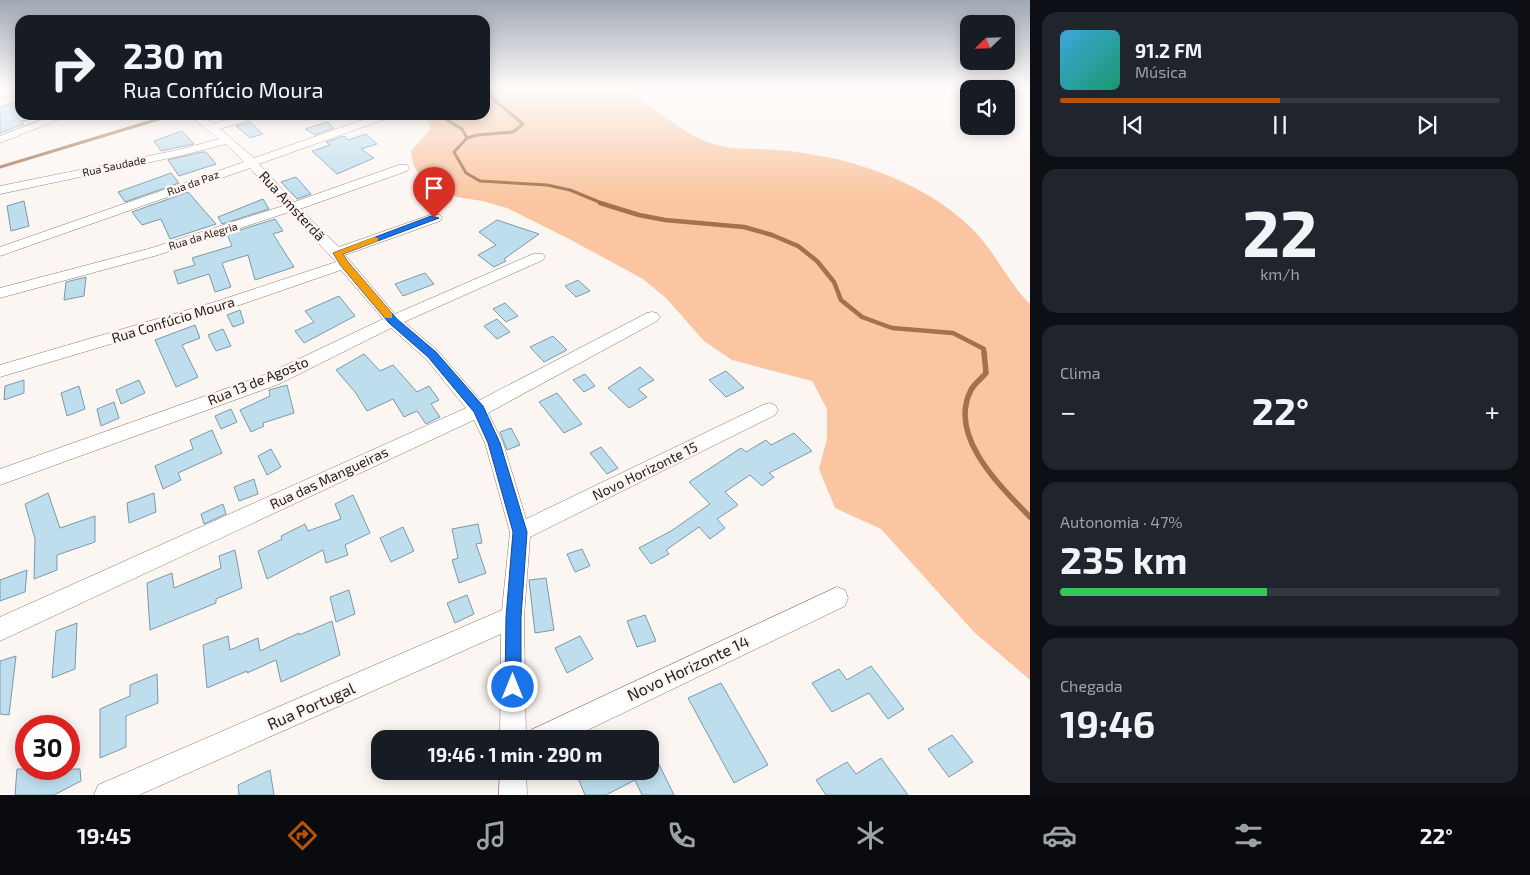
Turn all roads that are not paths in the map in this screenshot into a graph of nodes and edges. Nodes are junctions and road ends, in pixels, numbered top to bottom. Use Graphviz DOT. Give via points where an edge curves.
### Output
graph roads {
  1 [pos="41,124"];
  2 [pos="207,124"];
  3 [pos="225,124"];
  4 [pos="361,124"];
  5 [pos="212,128"];
  6 [pos="0,140"];
  7 [pos="228,140"];
  8 [pos="251,162"];
  9 [pos="403,168"];
  10 [pos="0,190"];
  11 [pos="292,208"];
  12 [pos="434,218"];
  13 [pos="0,252"];
  14 [pos="538,257"];
  15 [pos="341,258"];
  16 [pos="0,293"];
  17 [pos="652,317"];
  18 [pos="393,321"];
  19 [pos="0,371"];
  20 [pos="478,410"];
  21 [pos="769,410"];
  22 [pos="0,477"];
  23 [pos="520,532"];
  24 [pos="836,598"];
  25 [pos="513,617"];
  26 [pos="0,629"];
  27 [pos="513,730"];
  28 [pos="559,730"];
  29 [pos="513,780"];
  30 [pos="108,795"];
  31 [pos="513,795"];
  1 -- 6 [label="street"];
  2 -- 5 [label="street, Rua Amsterdã"];
  3 -- 5 [label="street"];
  4 -- 8 [label="street, Rua da Paz"];
  5 -- 7 [label="street, Rua Amsterdã"];
  7 -- 8 [label="street, Rua Amsterdã"];
  7 -- 10 [label="street, Rua Saudade"];
  8 -- 11 [label="street, Rua Amsterdã"];
  8 -- 13 [label="street, Rua da Paz"];
  9 -- 11 [label="street, Rua da Alegria"];
  11 -- 15 [label="street, Rua Amsterdã"];
  11 -- 16 [label="street, Rua da Alegria"];
  12 -- 15 [label="street, Rua Confúcio Moura"];
  14 -- 18 [label="street, Rua 13 de Agosto"];
  15 -- 18 [label="street, Rua Amsterdã"];
  15 -- 19 [label="street, Rua Confúcio Moura" via="223,305"];
  17 -- 20 [label="street, Rua das Mangueiras"];
  18 -- 20 [label="street, Rua Amsterdã" via="432,355"];
  18 -- 22 [label="street, Rua 13 de Agosto" via="273,379"];
  20 -- 23 [label="street, Rua Amsterdã" via="494,443"];
  20 -- 26 [label="street, Rua das Mangueiras"];
  21 -- 23 [label="street, Novo Horizonte 15"];
  23 -- 25 [label="street, Rua Amsterdã"];
  24 -- 28 [label="street, Novo Horizonte 14"];
  25 -- 27 [label="street, Rua Amsterdã"];
  25 -- 30 [label="street, Rua Portugal"];
  29 -- 31 [label="street"];
}
